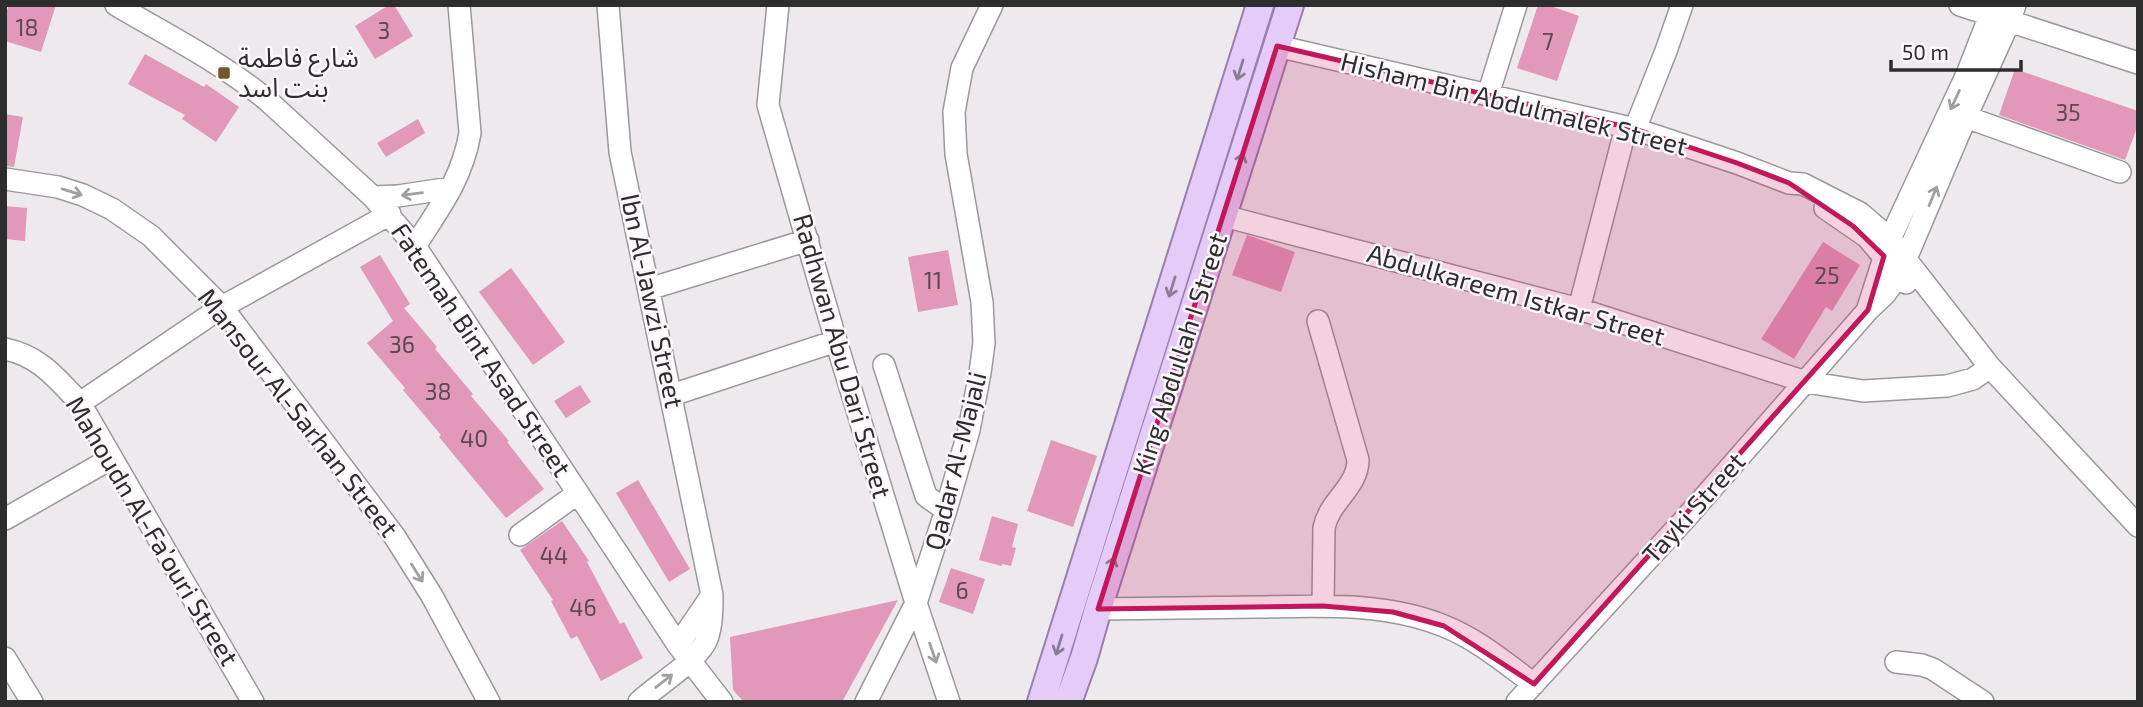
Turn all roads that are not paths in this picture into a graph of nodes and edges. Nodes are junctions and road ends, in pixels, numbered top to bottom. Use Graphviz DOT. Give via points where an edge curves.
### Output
graph roads {
  1 [pos="116,5"];
  2 [pos="459,5"];
  3 [pos="608,5"];
  4 [pos="778,5"];
  5 [pos="992,5"];
  6 [pos="1260,5"];
  7 [pos="1290,5"];
  8 [pos="1516,5"];
  9 [pos="1682,5"];
  10 [pos="1960,5"];
  11 [pos="2003,11"];
  12 [pos="1278,46"];
  13 [pos="2138,63"];
  14 [pos="1488,95"];
  15 [pos="1966,117"];
  16 [pos="1631,128"];
  17 [pos="2120,172"];
  18 [pos="5,179"];
  19 [pos="451,188"];
  20 [pos="373,197"];
  21 [pos="390,214"];
  22 [pos="1224,216"];
  23 [pos="808,240"];
  24 [pos="415,246"];
  25 [pos="1887,247"];
  26 [pos="1903,267"];
  27 [pos="649,289"];
  28 [pos="222,307"];
  29 [pos="1579,309"];
  30 [pos="1868,310"];
  31 [pos="1318,321"];
  32 [pos="836,341"];
  33 [pos="5,349"];
  34 [pos="884,365"];
  35 [pos="1986,370"];
  36 [pos="1805,383"];
  37 [pos="672,395"];
  38 [pos="80,403"];
  39 [pos="112,458"];
  40 [pos="578,493"];
  41 [pos="946,510"];
  42 [pos="5,520"];
  43 [pos="2138,527"];
  44 [pos="520,535"];
  45 [pos="2138,541"];
  46 [pos="916,603"];
  47 [pos="1323,606"];
  48 [pos="1098,609"];
  49 [pos="684,653"];
  50 [pos="5,658"];
  51 [pos="1896,662"];
  52 [pos="1534,684"];
  53 [pos="32,702"];
  54 [pos="254,702"];
  55 [pos="489,702"];
  56 [pos="639,702"];
  57 [pos="722,702"];
  58 [pos="866,702"];
  59 [pos="949,702"];
  60 [pos="1041,702"];
  61 [pos="1068,702"];
  62 [pos="1517,702"];
  63 [pos="1983,702"];
  1 -- 20 [label="street, Fatemah Bint Asad Street" via="246,82"];
  2 -- 19 [label="street" via="470,133 461,170"];
  3 -- 27 [label="street, Ibn Al-Jawzi Street" via="620,152"];
  4 -- 23 [label="street, Radhwan Abu Dari Street" via="768,105"];
  5 -- 41 [label="street, Qadar Al-Majali" via="962,68 954,112 984,343 981,373"];
  6 -- 60 [label="main road, King Abdullah I Street, one-way"];
  7 -- 12 [label="main road, King Abdullah I Street"];
  8 -- 14 [label="street"];
  9 -- 16 [label="street"];
  10 -- 11 [label="street"];
  11 -- 13 [label="street"];
  11 -- 15 [label="street, Tayki Street"];
  11 -- 25 [label="street, Tayki Street, one-way" via="1967,74"];
  12 -- 14 [label="street, Hisham Bin Abdulmalek Street"];
  22 -- 12 [label="main road, King Abdullah I Street, one-way"];
  14 -- 16 [label="street, Hisham Bin Abdulmalek Street"];
  15 -- 17 [label="street"];
  26 -- 15 [label="street, Tayki Street, one-way"];
  16 -- 25 [label="street, Hisham Bin Abdulmalek Street" via="1817,189 1860,213"];
  16 -- 29 [label="street"];
  18 -- 28 [label="street, Mansour Al-Sarhan Street, one-way" via="58,187 113,209 151,236"];
  19 -- 20 [label="street, one-way"];
  19 -- 24 [label="street"];
  20 -- 21 [label="street, Fatemah Bint Asad Street"];
  21 -- 24 [label="street, Fatemah Bint Asad Street"];
  21 -- 28 [label="street"];
  22 -- 29 [label="street, Abdulkareem Istkar Street"];
  48 -- 22 [label="main road, King Abdullah I Street, one-way"];
  23 -- 27 [label="street"];
  23 -- 32 [label="street, Radhwan Abu Dari Street"];
  24 -- 40 [label="street, Fatemah Bint Asad Street"];
  25 -- 26 [label="street, Hisham Bin Abdulmalek Street"];
  25 -- 30 [label="street, Tayki Street"];
  26 -- 30 [label="street, Tayki Street"];
  26 -- 35 [label="street, Hisham Bin Abdulmalek Street"];
  27 -- 37 [label="street, Ibn Al-Jawzi Street"];
  28 -- 38 [label="street"];
  28 -- 55 [label="street, Mansour Al-Sarhan Street, one-way" via="395,537"];
  29 -- 36 [label="street, Abdulkareem Istkar Street"];
  30 -- 36 [label="street, Tayki Street"];
  31 -- 47 [label="street" via="1358,460 1356,474 1326,517"];
  32 -- 37 [label="street"];
  32 -- 46 [label="street, Radhwan Abu Dari Street"];
  33 -- 38 [label="street, Mahoudn Al-Fa’ouri Street" via="30,356"];
  34 -- 41 [label="street" via="926,496"];
  35 -- 36 [label="street, Abdulkareem Istkar Street" via="1947,386 1863,391"];
  35 -- 43 [label="street, Hisham Bin Abdulmalek Street"];
  35 -- 45 [label="street, Hisham Bin Abdulmalek Street"];
  36 -- 52 [label="street, Tayki Street"];
  37 -- 49 [label="street, Ibn Al-Jawzi Street" via="712,595 706,641"];
  38 -- 39 [label="street, Mahoudn Al-Fa’ouri Street"];
  39 -- 42 [label="street"];
  39 -- 54 [label="street, Mahoudn Al-Fa’ouri Street"];
  40 -- 44 [label="street"];
  40 -- 49 [label="street, Fatemah Bint Asad Street"];
  41 -- 46 [label="street, Qadar Al-Majali"];
  46 -- 58 [label="street, Qadar Al-Majali"];
  46 -- 59 [label="street, Radhwan Abu Dari Street, one-way"];
  47 -- 48 [label="street"];
  47 -- 52 [label="street" via="1364,607 1444,626"];
  48 -- 61 [label="main road, King Abdullah I Street"];
  56 -- 49 [label="street, Ibn Al-Jawzi Street, one-way"];
  49 -- 57 [label="street, Fatemah Bint Asad Street"];
  50 -- 53 [label="street"];
  51 -- 63 [label="street" via="1933,669"];
  52 -- 62 [label="street, Tayki Street"];
}
